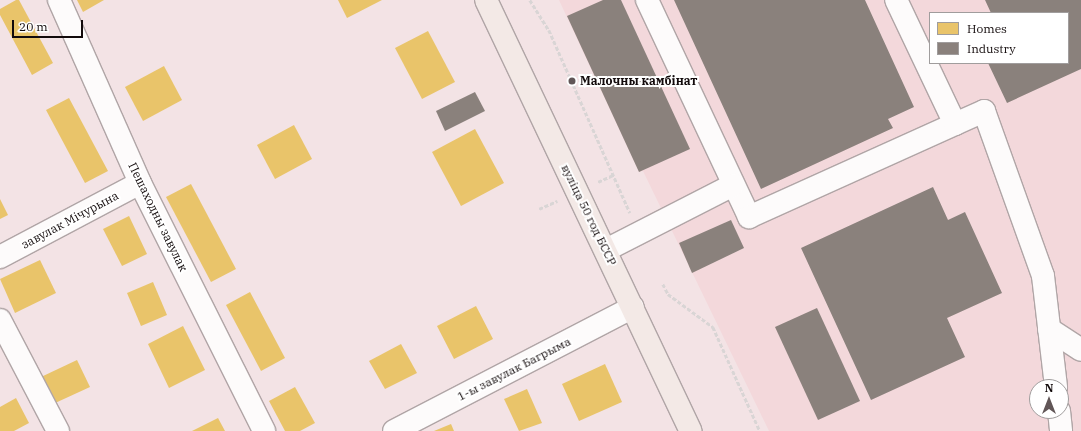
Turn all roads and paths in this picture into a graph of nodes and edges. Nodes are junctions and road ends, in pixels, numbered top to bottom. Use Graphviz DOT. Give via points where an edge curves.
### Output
graph roads {
  1 [pos="59,0"];
  2 [pos="486,0"];
  3 [pos="530,0"];
  4 [pos="647,0"];
  5 [pos="896,0"];
  6 [pos="955,124"];
  7 [pos="140,183"];
  8 [pos="733,185"];
  9 [pos="632,219"];
  10 [pos="606,250"];
  11 [pos="0,257"];
  12 [pos="662,284"];
  13 [pos="633,307"];
  14 [pos="0,320"];
  15 [pos="1049,330"];
  16 [pos="1081,350"];
  17 [pos="1055,379"];
  18 [pos="1060,419"];
  19 [pos="58,431"];
  20 [pos="264,431"];
  21 [pos="394,431"];
  22 [pos="691,431"];
  23 [pos="760,431"];
  24 [pos="1061,431"];
  1 -- 7 [label="street, Пешаходны завулак"];
  2 -- 10 [label="main road, вуліца 50 год БССР"];
  3 -- 9 [label="path" via="549,30"];
  4 -- 8 [label="street"];
  5 -- 6 [label="street"];
  6 -- 8 [label="street" via="749,217"];
  6 -- 15 [label="street" via="984,111 1043,276"];
  7 -- 11 [label="street, завулак Мічурына"];
  7 -- 20 [label="street, Пешаходны завулак"];
  8 -- 10 [label="street"];
  10 -- 13 [label="main road, вуліца 50 год БССР"];
  12 -- 23 [label="path" via="668,294 713,328"];
  13 -- 21 [label="street, 1-ы завулак Багрыма"];
  13 -- 22 [label="main road, вуліца 50 год БССР"];
  14 -- 19 [label="street"];
  15 -- 16 [label="street"];
  15 -- 17 [label="street"];
  18 -- 24 [label="street"];
}
